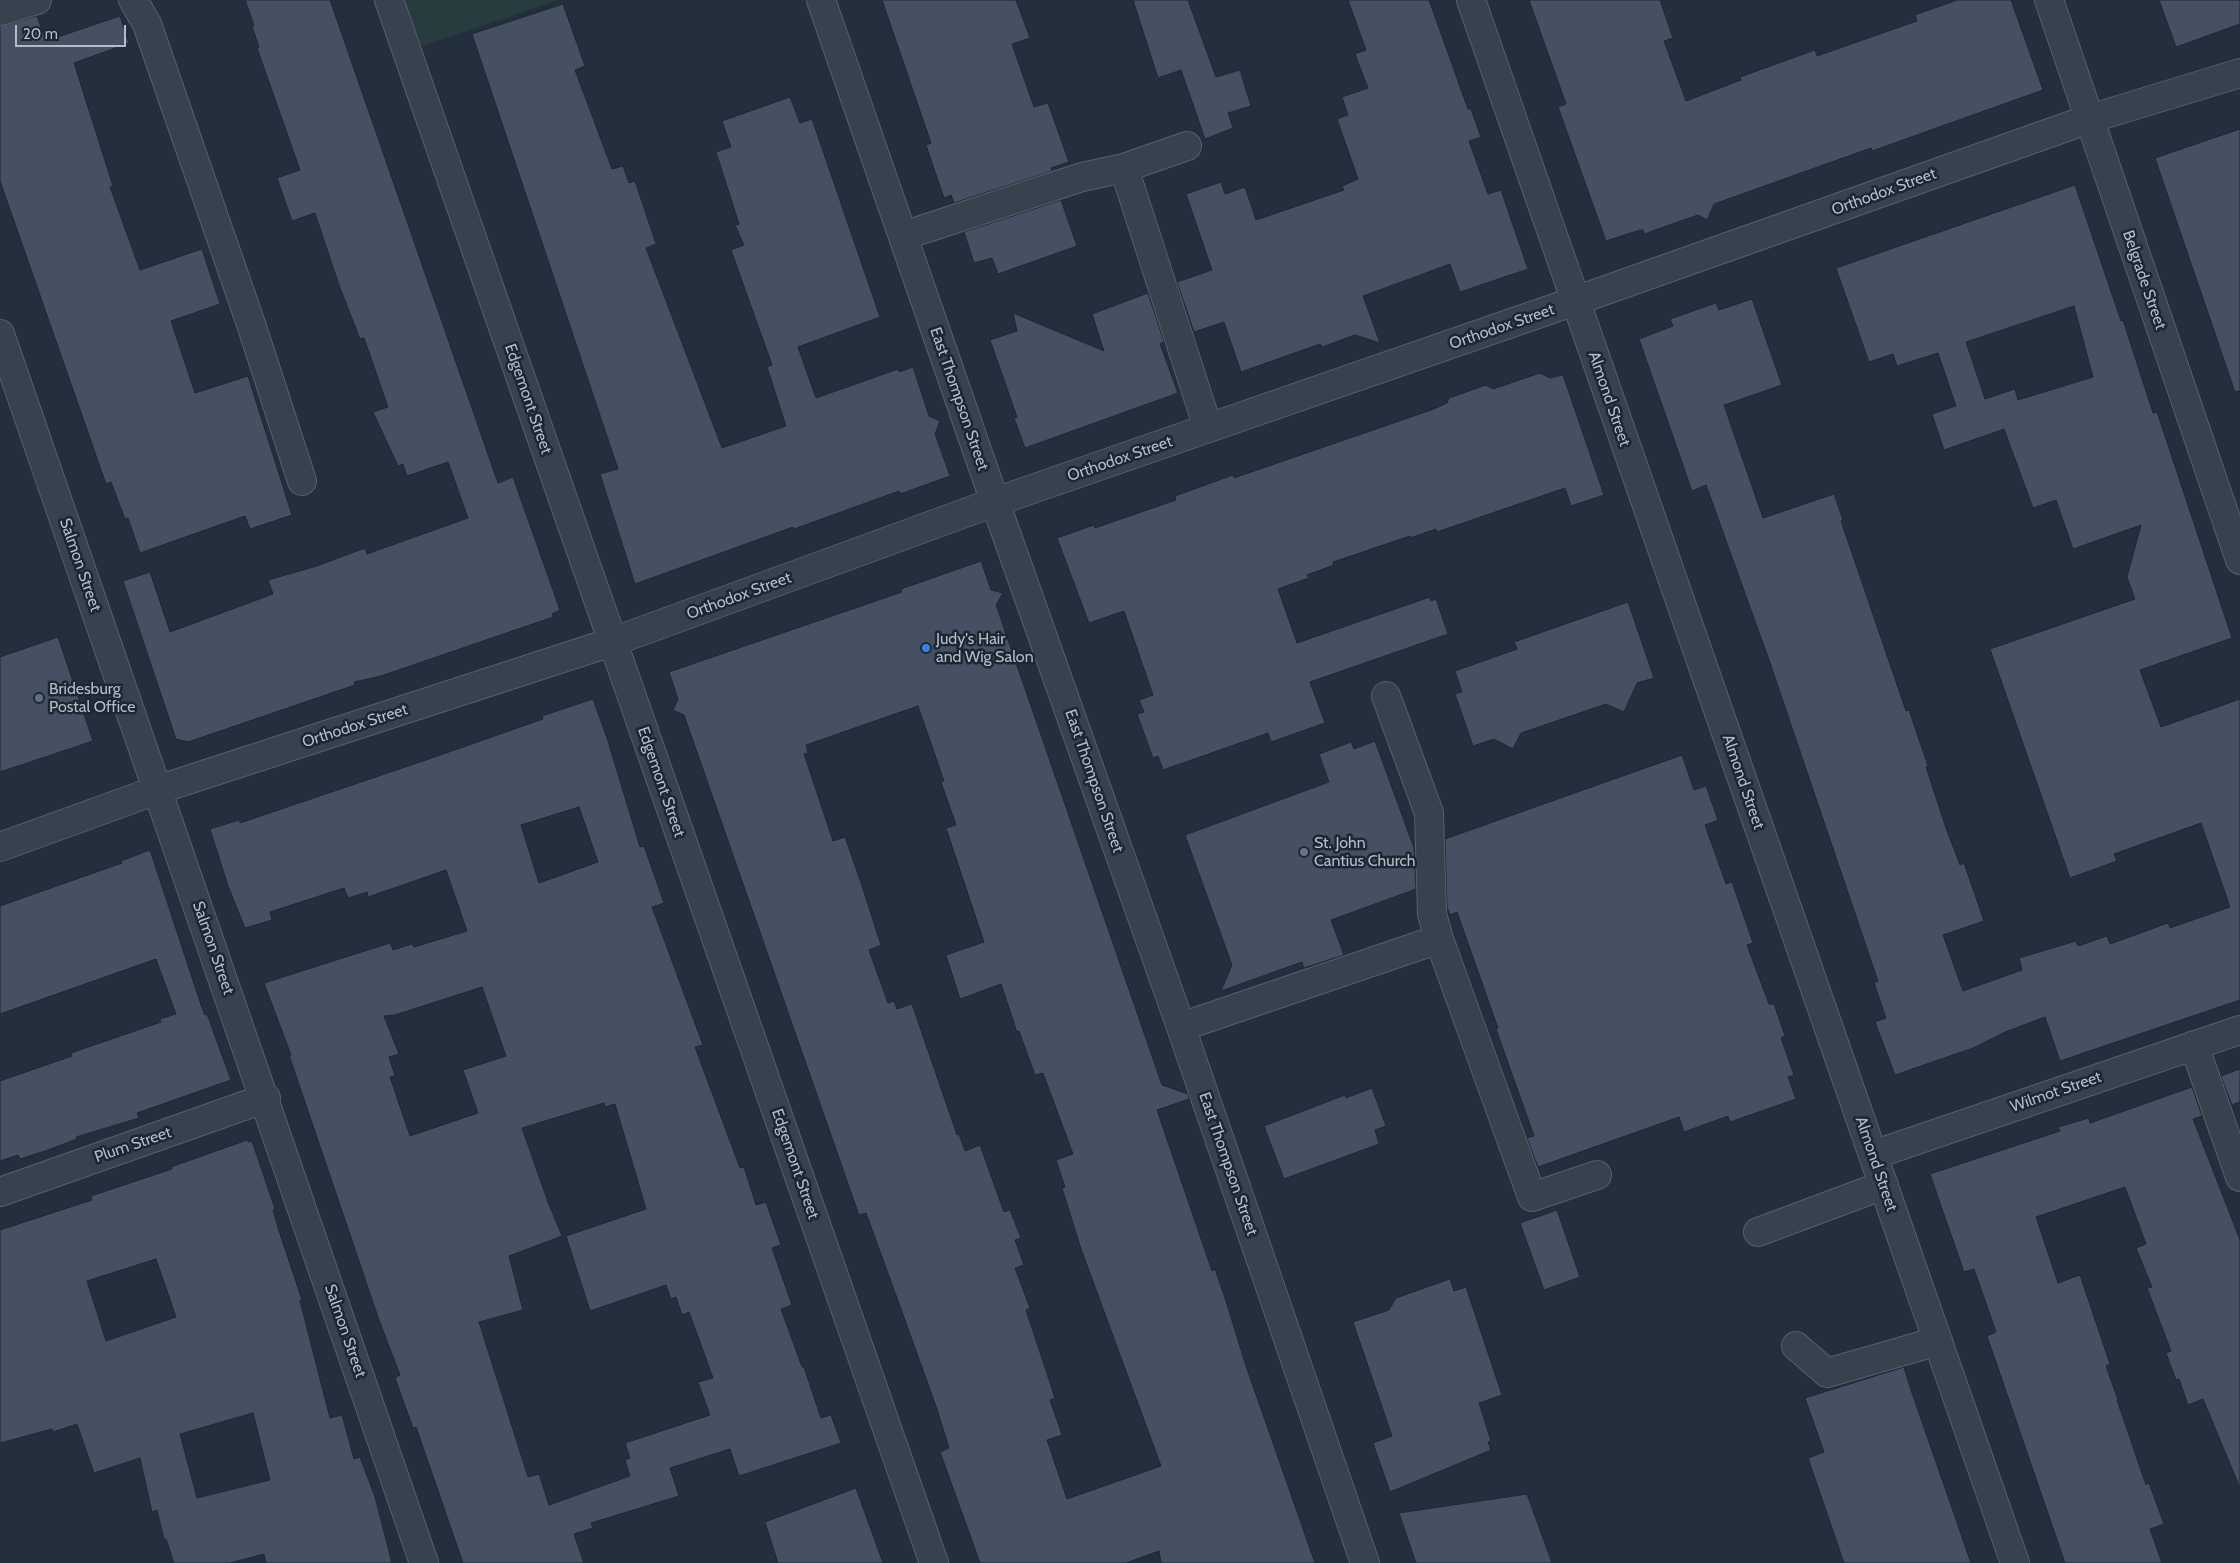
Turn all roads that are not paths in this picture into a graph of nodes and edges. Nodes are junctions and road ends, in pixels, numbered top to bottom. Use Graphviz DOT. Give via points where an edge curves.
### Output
graph roads {
  1 [pos="37,0"];
  2 [pos="133,0"];
  3 [pos="389,0"];
  4 [pos="821,0"];
  5 [pos="1471,0"];
  6 [pos="2049,0"];
  7 [pos="0,11"];
  8 [pos="2240,73"];
  9 [pos="2089,119"];
  10 [pos="1187,146"];
  11 [pos="1124,168"];
  12 [pos="903,236"];
  13 [pos="1575,302"];
  14 [pos="0,334"];
  15 [pos="1208,428"];
  16 [pos="302,481"];
  17 [pos="995,502"];
  18 [pos="2232,510"];
  19 [pos="2240,560"];
  20 [pos="612,642"];
  21 [pos="1386,696"];
  22 [pos="157,790"];
  23 [pos="0,846"];
  24 [pos="1439,939"];
  25 [pos="1180,1027"];
  26 [pos="2240,1030"];
  27 [pos="2194,1045"];
  28 [pos="266,1098"];
  29 [pos="1873,1155"];
  30 [pos="1597,1175"];
  31 [pos="2240,1177"];
  32 [pos="1884,1184"];
  33 [pos="0,1192"];
  34 [pos="1758,1232"];
  35 [pos="1938,1341"];
  36 [pos="1796,1346"];
  37 [pos="424,1563"];
  38 [pos="934,1563"];
  39 [pos="1366,1563"];
  40 [pos="2015,1563"];
  1 -- 7 [label="street"];
  2 -- 16 [label="street" via="147,24"];
  3 -- 20 [label="street, Edgemont Street"];
  4 -- 12 [label="street, East Thompson Street"];
  5 -- 13 [label="street, Almond Street"];
  6 -- 9 [label="street, Belgrade Street"];
  8 -- 9 [label="street, Orthodox Street"];
  9 -- 13 [label="street, Orthodox Street"];
  9 -- 18 [label="street, Belgrade Street"];
  10 -- 11 [label="street"];
  11 -- 12 [label="street" via="1082,177"];
  11 -- 15 [label="street"];
  12 -- 17 [label="street, East Thompson Street"];
  13 -- 15 [label="street, Orthodox Street"];
  13 -- 29 [label="street, Almond Street"];
  14 -- 22 [label="street, Salmon Street"];
  15 -- 17 [label="street, Orthodox Street"];
  17 -- 20 [label="street, Orthodox Street"];
  17 -- 25 [label="street, East Thompson Street"];
  18 -- 19 [label="street, Belgrade Street"];
  20 -- 22 [label="street, Orthodox Street"];
  20 -- 38 [label="street, Edgemont Street"];
  21 -- 24 [label="street" via="1430,813 1432,914"];
  22 -- 23 [label="street, Orthodox Street"];
  22 -- 28 [label="street, Salmon Street"];
  24 -- 25 [label="street"];
  24 -- 30 [label="street" via="1532,1197"];
  25 -- 39 [label="street, East Thompson Street"];
  26 -- 27 [label="street, Wilmot Street"];
  27 -- 29 [label="street, Wilmot Street"];
  27 -- 31 [label="street"];
  28 -- 33 [label="street, Plum Street"];
  28 -- 37 [label="street, Salmon Street"];
  29 -- 32 [label="street, Almond Street"];
  32 -- 34 [label="street"];
  32 -- 35 [label="street, Almond Street"];
  35 -- 36 [label="street" via="1827,1373"];
  35 -- 40 [label="street, Almond Street"];
}
